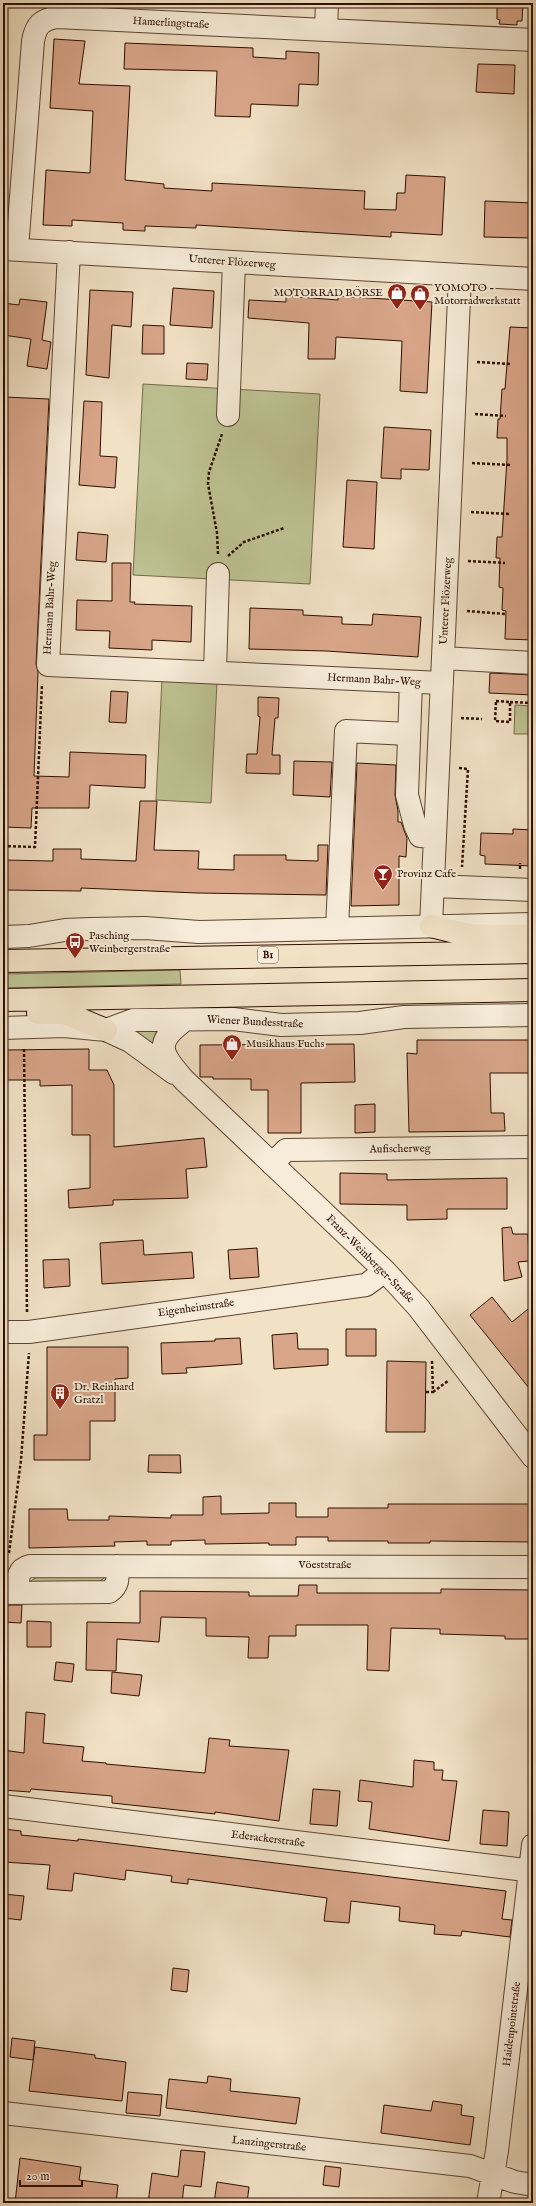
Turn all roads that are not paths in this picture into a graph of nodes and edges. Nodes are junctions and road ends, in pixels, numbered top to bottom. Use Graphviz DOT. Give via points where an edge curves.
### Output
graph roads {
  1 [pos="326,3"];
  2 [pos="326,30"];
  3 [pos="533,40"];
  4 [pos="10,249"];
  5 [pos="69,252"];
  6 [pos="234,263"];
  7 [pos="460,276"];
  8 [pos="533,279"];
  9 [pos="228,415"];
  10 [pos="218,570"];
  11 [pos="443,658"];
  12 [pos="533,663"];
  13 [pos="215,672"];
  14 [pos="411,682"];
  15 [pos="442,683"];
  16 [pos="409,734"];
  17 [pos="435,836"];
  18 [pos="433,886"];
  19 [pos="533,890"];
  20 [pos="533,924"];
  21 [pos="431,926"];
  22 [pos="337,929"];
  23 [pos="533,936"];
  24 [pos="3,937"];
  25 [pos="533,952"];
  26 [pos="3,961"];
  27 [pos="533,990"];
  28 [pos="3,1000"];
  29 [pos="3,1013"];
  30 [pos="533,1015"];
  31 [pos="185,1020"];
  32 [pos="3,1028"];
  33 [pos="106,1030"];
  34 [pos="184,1080"];
  35 [pos="533,1148"];
  36 [pos="272,1164"];
  37 [pos="385,1271"];
  38 [pos="3,1332"];
  39 [pos="533,1457"];
  40 [pos="118,1566"];
  41 [pos="533,1566"];
  42 [pos="10,1593"];
  43 [pos="3,1806"];
  44 [pos="533,1845"];
  45 [pos="532,1871"];
  46 [pos="3,2114"];
  47 [pos="493,2175"];
  48 [pos="533,2184"];
  49 [pos="488,2203"];
  1 -- 2 [label="street"];
  2 -- 3 [label="street, Hamerlingstraße"];
  2 -- 4 [label="street, Hamerlingstraße" via="56,17 44,19 35,28 33,41"];
  4 -- 5 [label="street, Unterer Flözerweg"];
  5 -- 6 [label="street, Unterer Flözerweg"];
  5 -- 13 [label="street, Hermann Bahr-Weg" via="48,665"];
  6 -- 7 [label="street, Unterer Flözerweg"];
  6 -- 9 [label="street"];
  7 -- 8 [label="street, Unterer Flözerweg"];
  7 -- 11 [label="street, Unterer Flözerweg"];
  10 -- 13 [label="street"];
  11 -- 12 [label="street"];
  11 -- 15 [label="street, Unterer Flözerweg"];
  13 -- 14 [label="street, Hermann Bahr-Weg"];
  14 -- 15 [label="street, Hermann Bahr-Weg"];
  14 -- 16 [label="street"];
  15 -- 17 [label="street, Unterer Flözerweg"];
  16 -- 17 [label="street" via="407,795 420,836"];
  16 -- 22 [label="street" via="346,731"];
  17 -- 18 [label="street, Unterer Flözerweg"];
  18 -- 19 [label="street"];
  18 -- 21 [label="street, Unterer Flözerweg"];
  20 -- 21 [label="street"];
  21 -- 22 [label="street"];
  21 -- 23 [label="main road" via="468,935"];
  22 -- 24 [label="street" via="199,932 145,928 90,929"];
  25 -- 26 [label="main road, B1"];
  27 -- 28 [label="main road"];
  29 -- 33 [label="main road" via="65,1013"];
  30 -- 31 [label="street, Wiener Bundesstraße" via="404,1017 360,1023 281,1025 233,1019"];
  31 -- 33 [label="street, Wiener Bundesstraße" via="134,1020"];
  31 -- 34 [label="street, Franz-Weinberger-Straße" via="167,1035 164,1046 169,1063"];
  32 -- 33 [label="street, Wiener Bundesstraße" via="64,1026"];
  33 -- 34 [label="street, Franz-Weinberger-Straße" via="130,1041"];
  34 -- 36 [label="street, Franz-Weinberger-Straße"];
  35 -- 36 [label="street, Aufischerweg" via="286,1150"];
  36 -- 37 [label="street, Franz-Weinberger-Straße"];
  37 -- 38 [label="street, Eigenheimstraße" via="366,1285 29,1332"];
  37 -- 39 [label="street, Franz-Weinberger-Straße" via="418,1307"];
  40 -- 41 [label="street, Vöeststraße"];
  40 -- 42 [label="street, Vöeststraße" via="30,1566 20,1572"];
  40 -- 42 [label="street" via="116,1587 109,1592"];
  43 -- 45 [label="street, Ederackerstraße"];
  44 -- 45 [label="street, Haidenpointstraße"];
  45 -- 47 [label="street, Haidenpointstraße"];
  46 -- 47 [label="street, Lanzingerstraße" via="470,2166"];
  47 -- 48 [label="street, Lanzingerstraße"];
  47 -- 49 [label="street, Haidenpointstraße"];
}
